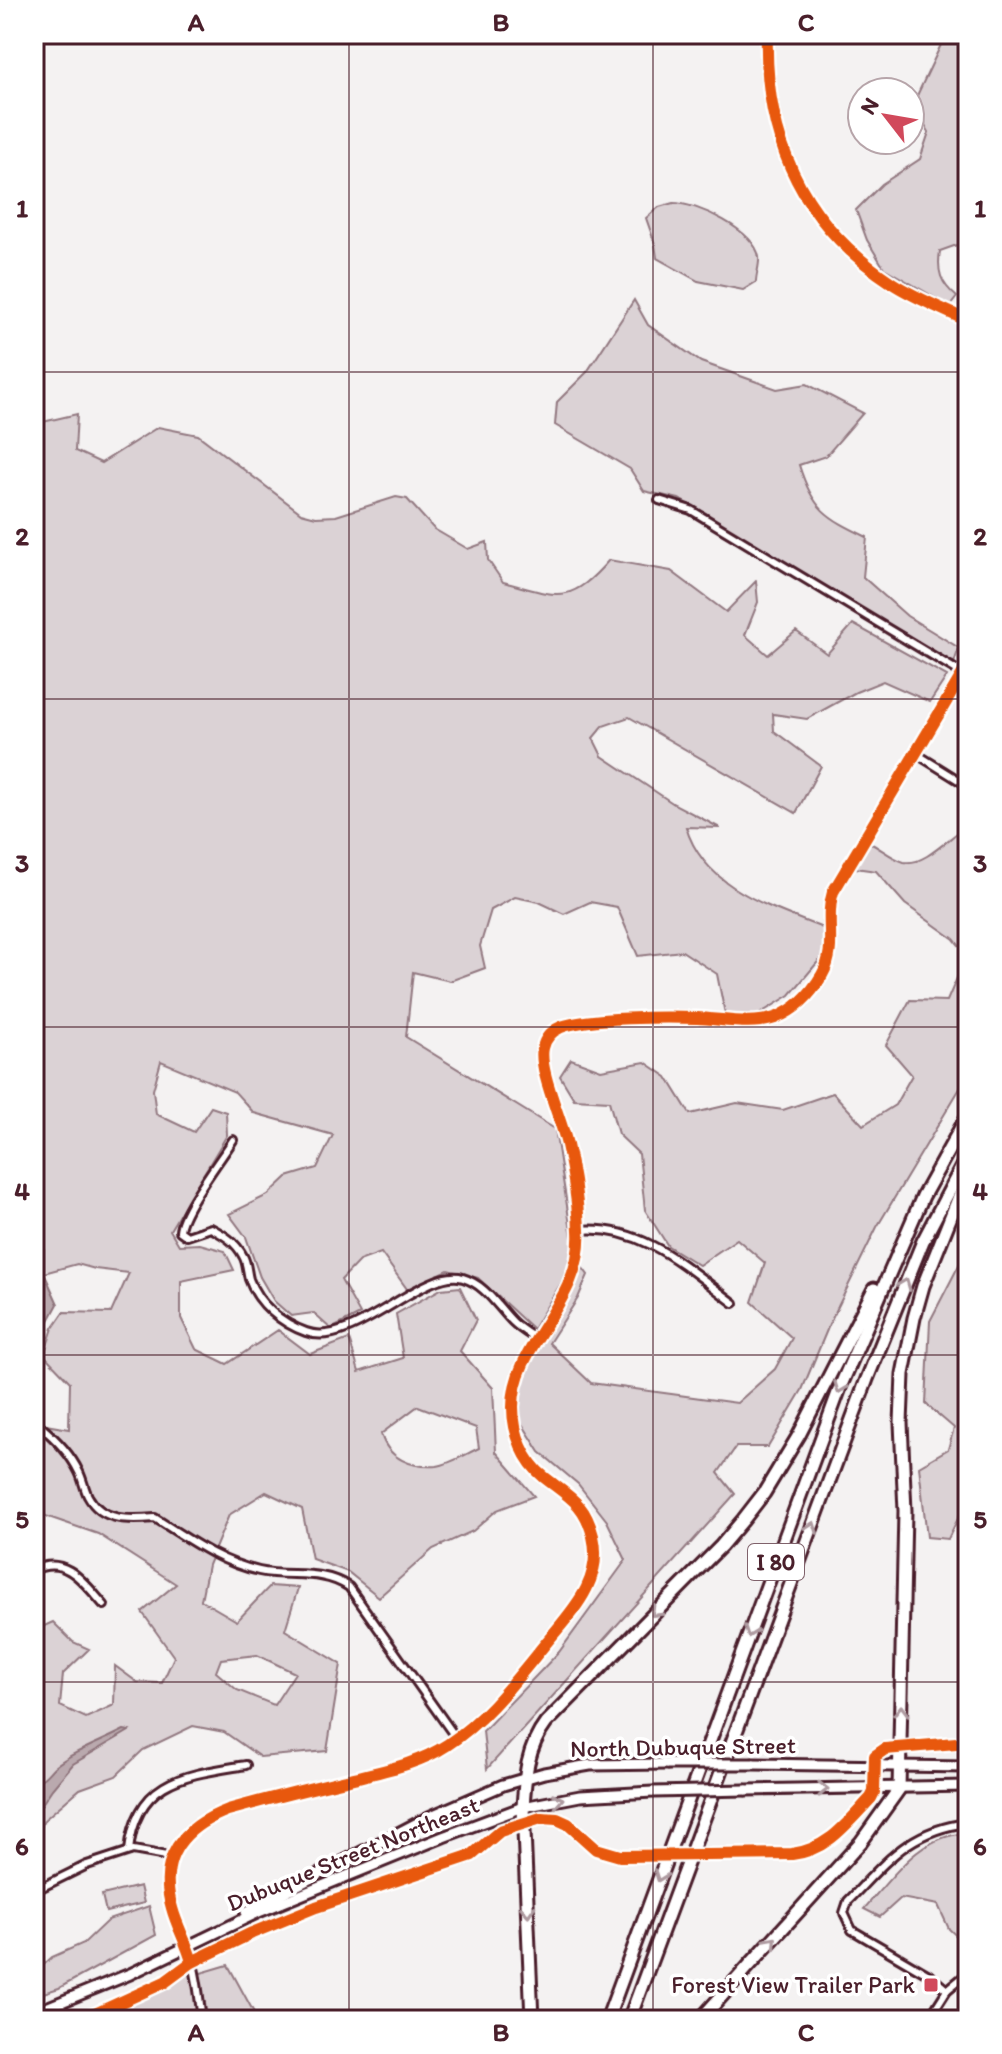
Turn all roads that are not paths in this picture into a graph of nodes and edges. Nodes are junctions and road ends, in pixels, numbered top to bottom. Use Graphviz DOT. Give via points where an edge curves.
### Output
graph roads {
  1 [pos="767,34"];
  2 [pos="968,321"];
  3 [pos="659,500"];
  4 [pos="968,665"];
  5 [pos="963,674"];
  6 [pos="915,753"];
  7 [pos="968,786"];
  8 [pos="968,1115"];
  9 [pos="233,1140"];
  10 [pos="968,1155"];
  11 [pos="968,1174"];
  12 [pos="923,1196"];
  13 [pos="579,1230"];
  14 [pos="734,1303"];
  15 [pos="538,1340"];
  16 [pos="39,1425"];
  17 [pos="34,1570"];
  18 [pos="104,1605"];
  19 [pos="456,1738"];
  20 [pos="246,1765"];
  21 [pos="899,1765"];
  22 [pos="968,1767"];
  23 [pos="525,1778"];
  24 [pos="968,1786"];
  25 [pos="899,1789"];
  26 [pos="703,1791"];
  27 [pos="523,1807"];
  28 [pos="968,1823"];
  29 [pos="129,1851"];
  30 [pos="172,1857"];
  31 [pos="34,1891"];
  32 [pos="198,1940"];
  33 [pos="188,1945"];
  34 [pos="968,1973"];
  35 [pos="947,1990"];
  36 [pos="34,2013"];
  37 [pos="202,2020"];
  38 [pos="532,2020"];
  39 [pos="607,2020"];
  40 [pos="629,2020"];
  41 [pos="700,2020"];
  42 [pos="928,2020"];
  1 -- 2 [label="street" via="774,121 789,165 813,208 867,266"];
  3 -- 5 [label="street" via="691,510"];
  4 -- 5 [label="street"];
  5 -- 6 [label="street"];
  6 -- 7 [label="street"];
  6 -- 13 [label="street" via="833,892 827,965 795,1007 754,1022 694,1018 571,1025 547,1038 543,1066 567,1143"];
  8 -- 12 [label="highway, I 80"];
  9 -- 15 [label="street" via="180,1231 187,1236 211,1228 229,1239 244,1257 264,1306 292,1326 310,1334 332,1334 440,1279 457,1276 483,1288 513,1322"];
  40 -- 10 [label="highway, I 80, one-way" via="867,1379 923,1241"];
  21 -- 11 [label="highway, one-way" via="903,1374 923,1286"];
  12 -- 23 [label="highway, one-way" via="764,1493 721,1546 546,1723 532,1745"];
  12 -- 39 [label="highway, I 80, one-way" via="841,1385"];
  13 -- 14 [label="street" via="608,1229 646,1241"];
  13 -- 15 [label="street" via="575,1274"];
  15 -- 19 [label="street" via="515,1384 514,1423 536,1469 582,1509 594,1541 594,1567 572,1611 501,1695"];
  16 -- 19 [label="street" via="70,1456 92,1502 111,1516 155,1518 234,1563 268,1573 322,1575 349,1587"];
  17 -- 18 [label="street" via="50,1565 68,1569"];
  19 -- 30 [label="street" via="413,1762 209,1817 185,1835"];
  20 -- 29 [label="street" via="180,1777 159,1789 134,1823"];
  21 -- 22 [label="main road, North Dubuque Street"];
  21 -- 23 [label="main road, North Dubuque Street, bridge" via="590,1765"];
  21 -- 25 [label="highway"];
  23 -- 27 [label="highway"];
  23 -- 32 [label="main road, North Dubuque Street" via="429,1817"];
  24 -- 25 [label="main road, North Dubuque Street"];
  26 -- 25 [label="main road, North Dubuque Street, one-way, bridge"];
  41 -- 25 [label="highway, one-way" via="861,1842"];
  27 -- 26 [label="main road, Dubuque Street Northeast, one-way, bridge" via="580,1796"];
  27 -- 32 [label="main road, Dubuque Street Northeast"];
  27 -- 38 [label="highway, one-way"];
  28 -- 35 [label="street" via="928,1832 903,1845 848,1901 844,1913 852,1930"];
  29 -- 30 [label="street"];
  29 -- 31 [label="street"];
  30 -- 33 [label="street" via="169,1896"];
  32 -- 33 [label="main road, Dubuque Street Northeast"];
  33 -- 36 [label="main road, Dubuque Street Northeast"];
  33 -- 37 [label="street"];
  34 -- 35 [label="street"];
  35 -- 42 [label="street"];
}
